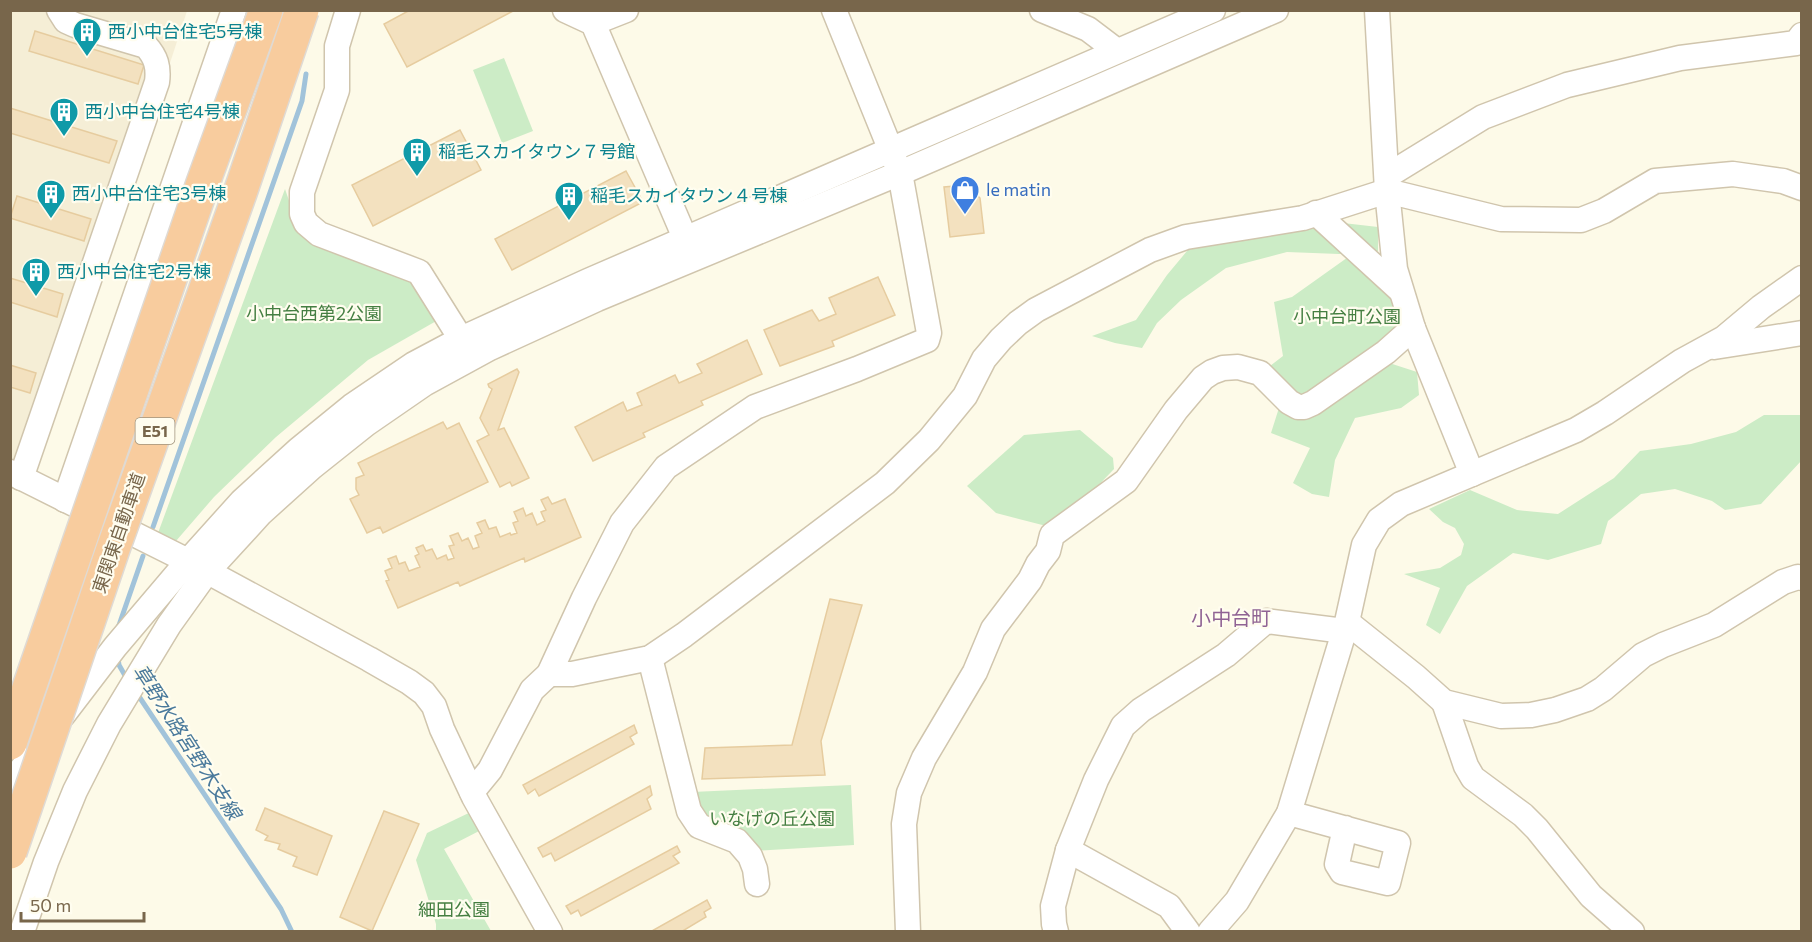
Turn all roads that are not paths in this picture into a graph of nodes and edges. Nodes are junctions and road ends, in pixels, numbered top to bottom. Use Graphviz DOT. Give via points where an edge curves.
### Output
graph roads {
  1 [pos="59,10"];
  2 [pos="234,10"];
  3 [pos="266,10"];
  4 [pos="302,10"];
  5 [pos="348,10"];
  6 [pos="565,10"];
  7 [pos="626,10"];
  8 [pos="834,10"];
  9 [pos="1042,10"];
  10 [pos="1213,10"];
  11 [pos="1276,10"];
  12 [pos="1377,10"];
  13 [pos="593,23"];
  14 [pos="1802,35"];
  15 [pos="1117,51"];
  16 [pos="891,150"];
  17 [pos="900,173"];
  18 [pos="1387,184"];
  19 [pos="1802,188"];
  20 [pos="1316,213"];
  21 [pos="685,238"];
  22 [pos="1802,278"];
  23 [pos="1400,291"];
  24 [pos="1413,328"];
  25 [pos="1802,333"];
  26 [pos="461,339"];
  27 [pos="1706,349"];
  28 [pos="1472,474"];
  29 [pos="16,475"];
  30 [pos="64,500"];
  31 [pos="197,566"];
  32 [pos="1802,578"];
  33 [pos="1346,627"];
  34 [pos="650,658"];
  35 [pos="549,674"];
  36 [pos="1444,702"];
  37 [pos="10,743"];
  38 [pos="10,784"];
  39 [pos="472,792"];
  40 [pos="1289,813"];
  41 [pos="1345,828"];
  42 [pos="1068,850"];
  43 [pos="10,852"];
  44 [pos="757,884"];
  45 [pos="22,932"];
  46 [pos="550,932"];
  47 [pos="908,932"];
  48 [pos="1056,932"];
  49 [pos="1188,932"];
  50 [pos="1210,932"];
  51 [pos="1632,932"];
  1 -- 29 [label="street" via="66,21 75,25 146,46 159,72"];
  2 -- 30 [label="street"];
  3 -- 37 [label="highway, 東関東自動車道 / E51, bridge"];
  4 -- 43 [label="highway, 東関東自動車道 / E51, bridge"];
  5 -- 26 [label="street" via="337,46 337,90 302,192 302,214 319,234 419,272"];
  6 -- 13 [label="street"];
  7 -- 13 [label="street"];
  8 -- 16 [label="street"];
  9 -- 15 [label="street" via="1088,29"];
  10 -- 15 [label="street"];
  11 -- 17 [label="street"];
  12 -- 18 [label="street"];
  13 -- 21 [label="street"];
  14 -- 18 [label="street" via="1796,43 1680,58 1567,85 1483,117"];
  15 -- 16 [label="street"];
  16 -- 17 [label="street"];
  16 -- 21 [label="street"];
  17 -- 31 [label="street" via="597,299 490,348 424,384 312,467"];
  17 -- 35 [label="street" via="929,333 927,340 755,407 666,467 622,523"];
  18 -- 19 [label="street" via="1501,219 1581,220 1654,181 1733,174 1783,180"];
  18 -- 20 [label="street"];
  18 -- 23 [label="street"];
  20 -- 23 [label="street"];
  20 -- 34 [label="street" via="1186,237 1150,250 1036,310 1001,339 984,359 965,396 929,440 885,483"];
  21 -- 26 [label="street"];
  22 -- 27 [label="street"];
  23 -- 24 [label="street"];
  24 -- 28 [label="street"];
  24 -- 47 [label="street" via="1386,352 1304,407 1289,402 1260,373 1238,367 1212,372 1176,410 1126,481 1052,535 1048,551 1030,580 993,629 975,672 924,758 909,793 904,824"];
  25 -- 27 [label="street"];
  26 -- 31 [label="street" via="414,364 298,450 242,501"];
  27 -- 28 [label="street" via="1576,430"];
  28 -- 33 [label="street" via="1401,504 1379,520 1364,545"];
  29 -- 30 [label="street"];
  30 -- 31 [label="street"];
  31 -- 38 [label="street" via="115,647"];
  31 -- 39 [label="street" via="424,693 434,706"];
  31 -- 45 [label="street" via="169,626 104,734 75,791"];
  32 -- 36 [label="street" via="1783,582 1714,625 1643,655 1603,689 1576,703 1531,715 1501,716"];
  33 -- 36 [label="street"];
  33 -- 40 [label="street"];
  33 -- 42 [label="street" via="1266,621 1226,655 1141,710 1123,726"];
  34 -- 35 [label="street" via="572,674"];
  34 -- 44 [label="street" via="689,812 699,826 737,841 750,856"];
  35 -- 39 [label="street" via="532,690 490,770"];
  36 -- 51 [label="street" via="1473,778 1538,829 1591,896"];
  39 -- 46 [label="street"];
  40 -- 41 [label="street"];
  40 -- 50 [label="street" via="1237,901"];
  42 -- 48 [label="street" via="1053,906"];
  42 -- 49 [label="street" via="1169,906"];
}
